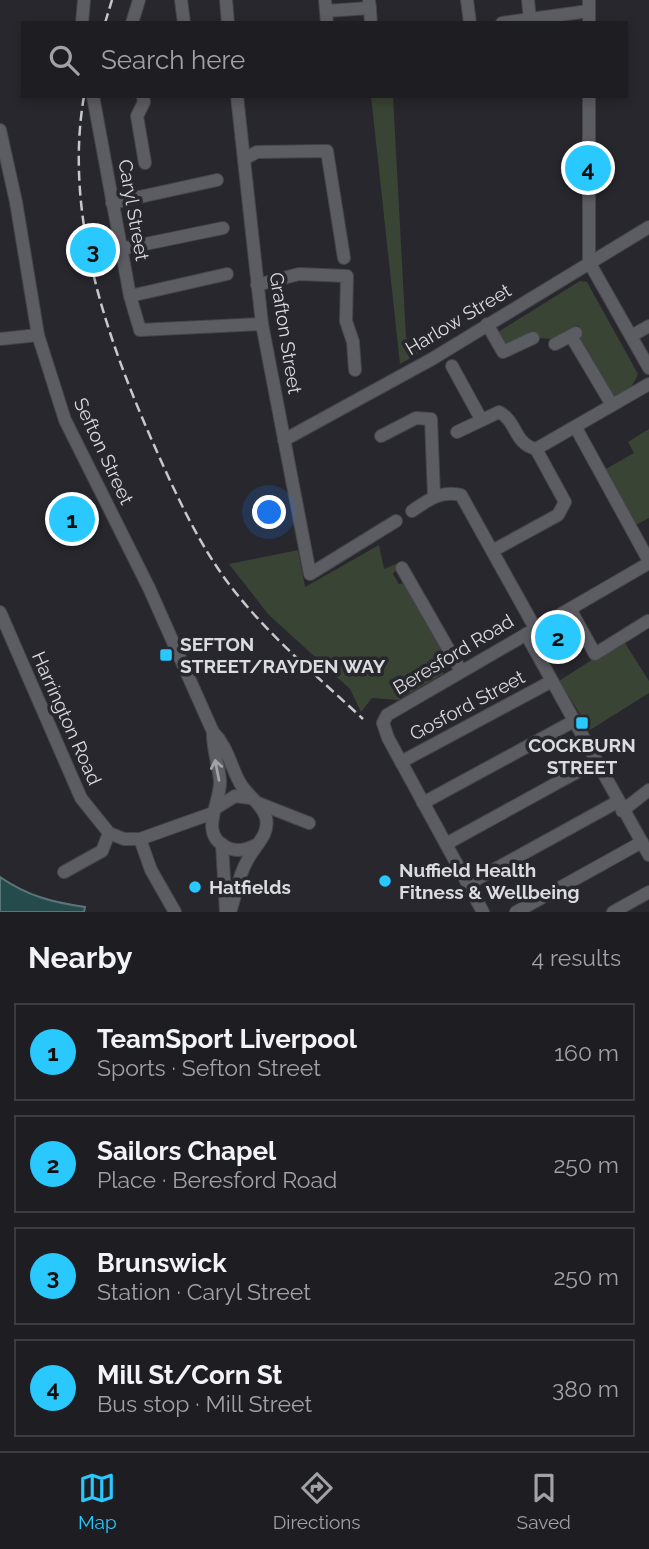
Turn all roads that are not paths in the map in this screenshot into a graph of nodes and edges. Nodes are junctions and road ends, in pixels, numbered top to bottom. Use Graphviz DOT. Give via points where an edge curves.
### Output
graph roads {
  1 [pos="84,0"];
  2 [pos="139,0"];
  3 [pos="181,0"];
  4 [pos="226,0"];
  5 [pos="467,0"];
  6 [pos="528,0"];
  7 [pos="369,4"];
  8 [pos="326,11"];
  9 [pos="589,11"];
  10 [pos="530,19"];
  11 [pos="82,21"];
  12 [pos="133,21"];
  13 [pos="184,21"];
  14 [pos="228,21"];
  15 [pos="470,21"];
  16 [pos="516,21"];
  17 [pos="93,98"];
  18 [pos="143,98"];
  19 [pos="237,98"];
  20 [pos="589,98"];
  21 [pos="0,131"];
  22 [pos="244,159"];
  23 [pos="145,163"];
  24 [pos="217,180"];
  25 [pos="112,204"];
  26 [pos="223,228"];
  27 [pos="649,228"];
  28 [pos="121,249"];
  29 [pos="344,258"];
  30 [pos="589,262"];
  31 [pos="227,274"];
  32 [pos="257,285"];
  33 [pos="130,296"];
  34 [pos="262,324"];
  35 [pos="487,324"];
  36 [pos="649,326"];
  37 [pos="38,335"];
  38 [pos="631,336"];
  39 [pos="533,338"];
  40 [pos="0,339"];
  41 [pos="555,344"];
  42 [pos="351,365"];
  43 [pos="452,366"];
  44 [pos="649,368"];
  45 [pos="649,384"];
  46 [pos="612,405"];
  47 [pos="481,419"];
  48 [pos="576,428"];
  49 [pos="457,432"];
  50 [pos="381,436"];
  51 [pos="284,440"];
  52 [pos="536,449"];
  53 [pos="434,496"];
  54 [pos="411,511"];
  55 [pos="396,521"];
  56 [pos="494,550"];
  57 [pos="649,562"];
  58 [pos="402,574"];
  59 [pos="570,609"];
  60 [pos="0,612"];
  61 [pos="648,621"];
  62 [pos="530,631"];
  63 [pos="461,671"];
  64 [pos="552,681"];
  65 [pos="574,721"];
  66 [pos="213,732"];
  67 [pos="401,762"];
  68 [pos="595,762"];
  69 [pos="649,790"];
  70 [pos="254,801"];
  71 [pos="423,803"];
  72 [pos="620,807"];
  73 [pos="215,811"];
  74 [pos="191,821"];
  75 [pos="109,833"];
  76 [pos="141,839"];
  77 [pos="261,839"];
  78 [pos="218,840"];
  79 [pos="642,842"];
  80 [pos="446,844"];
  81 [pos="649,855"];
  82 [pos="64,872"];
  83 [pos="468,884"];
  84 [pos="649,892"];
  85 [pos="175,912"];
  86 [pos="228,912"];
  87 [pos="483,912"];
  88 [pos="516,912"];
  89 [pos="613,912"];
  1 -- 11 [label="street"];
  2 -- 12 [label="street"];
  3 -- 13 [label="street"];
  4 -- 14 [label="street"];
  5 -- 15 [label="street"];
  6 -- 10 [label="street"];
  7 -- 8 [label="street"];
  9 -- 10 [label="street"];
  10 -- 16 [label="street"];
  17 -- 25 [label="street, Caryl Street"];
  18 -- 23 [label="street" via="137,116"];
  19 -- 22 [label="street, Grafton Street"];
  20 -- 30 [label="street"];
  21 -- 37 [label="street, Sefton Street"];
  22 -- 29 [label="street" via="257,152 327,151 337,244"];
  22 -- 32 [label="street, Grafton Street"];
  24 -- 25 [label="street"];
  25 -- 28 [label="street, Caryl Street"];
  26 -- 28 [label="street"];
  27 -- 30 [label="street, Harlow Street"];
  28 -- 33 [label="street, Caryl Street"];
  30 -- 35 [label="street, Harlow Street"];
  30 -- 38 [label="street"];
  31 -- 33 [label="street"];
  32 -- 34 [label="street, Grafton Street"];
  32 -- 42 [label="street" via="299,274 347,276"];
  33 -- 34 [label="street, Caryl Street" via="140,330"];
  34 -- 51 [label="street, Grafton Street"];
  35 -- 39 [label="street" via="503,352"];
  35 -- 51 [label="street, Harlow Street"];
  36 -- 38 [label="street"];
  37 -- 40 [label="street"];
  37 -- 66 [label="street, Sefton Street" via="65,420 149,588"];
  38 -- 44 [label="street"];
  41 -- 46 [label="street" via="575,334"];
  43 -- 47 [label="street"];
  45 -- 46 [label="street"];
  46 -- 48 [label="street"];
  47 -- 49 [label="street"];
  47 -- 52 [label="street" via="495,412 502,414 520,442"];
  48 -- 52 [label="street"];
  48 -- 57 [label="street"];
  50 -- 53 [label="street" via="416,418 431,419"];
  51 -- 55 [label="street, Grafton Street" via="310,574"];
  52 -- 56 [label="street" via="565,502 558,515"];
  53 -- 54 [label="street"];
  53 -- 56 [label="street" via="461,495"];
  56 -- 62 [label="street"];
  57 -- 59 [label="street, Beresford Road"];
  58 -- 63 [label="street"];
  59 -- 61 [label="street" via="595,654"];
  59 -- 62 [label="street, Beresford Road"];
  60 -- 75 [label="street, Harrington Road" via="81,797"];
  62 -- 63 [label="street, Beresford Road"];
  62 -- 64 [label="street"];
  63 -- 67 [label="street, Beresford Road" via="387,715 384,730"];
  64 -- 65 [label="street"];
  64 -- 67 [label="street, Gosford Street"];
  65 -- 68 [label="street"];
  65 -- 71 [label="street"];
  66 -- 70 [label="street, Sefton Street" via="224,743 239,781"];
  73 -- 66 [label="street, Sefton Street, one-way" via="220,784"];
  67 -- 71 [label="street"];
  68 -- 72 [label="street"];
  68 -- 80 [label="street"];
  69 -- 72 [label="street"];
  70 -- 73 [label="street" via="234,796"];
  70 -- 77 [label="street, Sefton Street" via="266,817"];
  70 -- 77 [label="street" via="304,822 279,824"];
  71 -- 80 [label="street"];
  72 -- 79 [label="street"];
  72 -- 83 [label="street"];
  73 -- 74 [label="street"];
  73 -- 78 [label="street, Sefton Street" via="211,825"];
  74 -- 76 [label="street"];
  74 -- 78 [label="street"];
  75 -- 76 [label="street"];
  75 -- 82 [label="street" via="102,850"];
  76 -- 85 [label="street" via="151,870"];
  77 -- 78 [label="street" via="236,850"];
  77 -- 86 [label="street" via="243,869"];
  78 -- 86 [label="street, Sefton Street"];
  79 -- 81 [label="street"];
  79 -- 88 [label="street"];
  80 -- 83 [label="street"];
  83 -- 87 [label="street"];
  84 -- 89 [label="street"];
}
